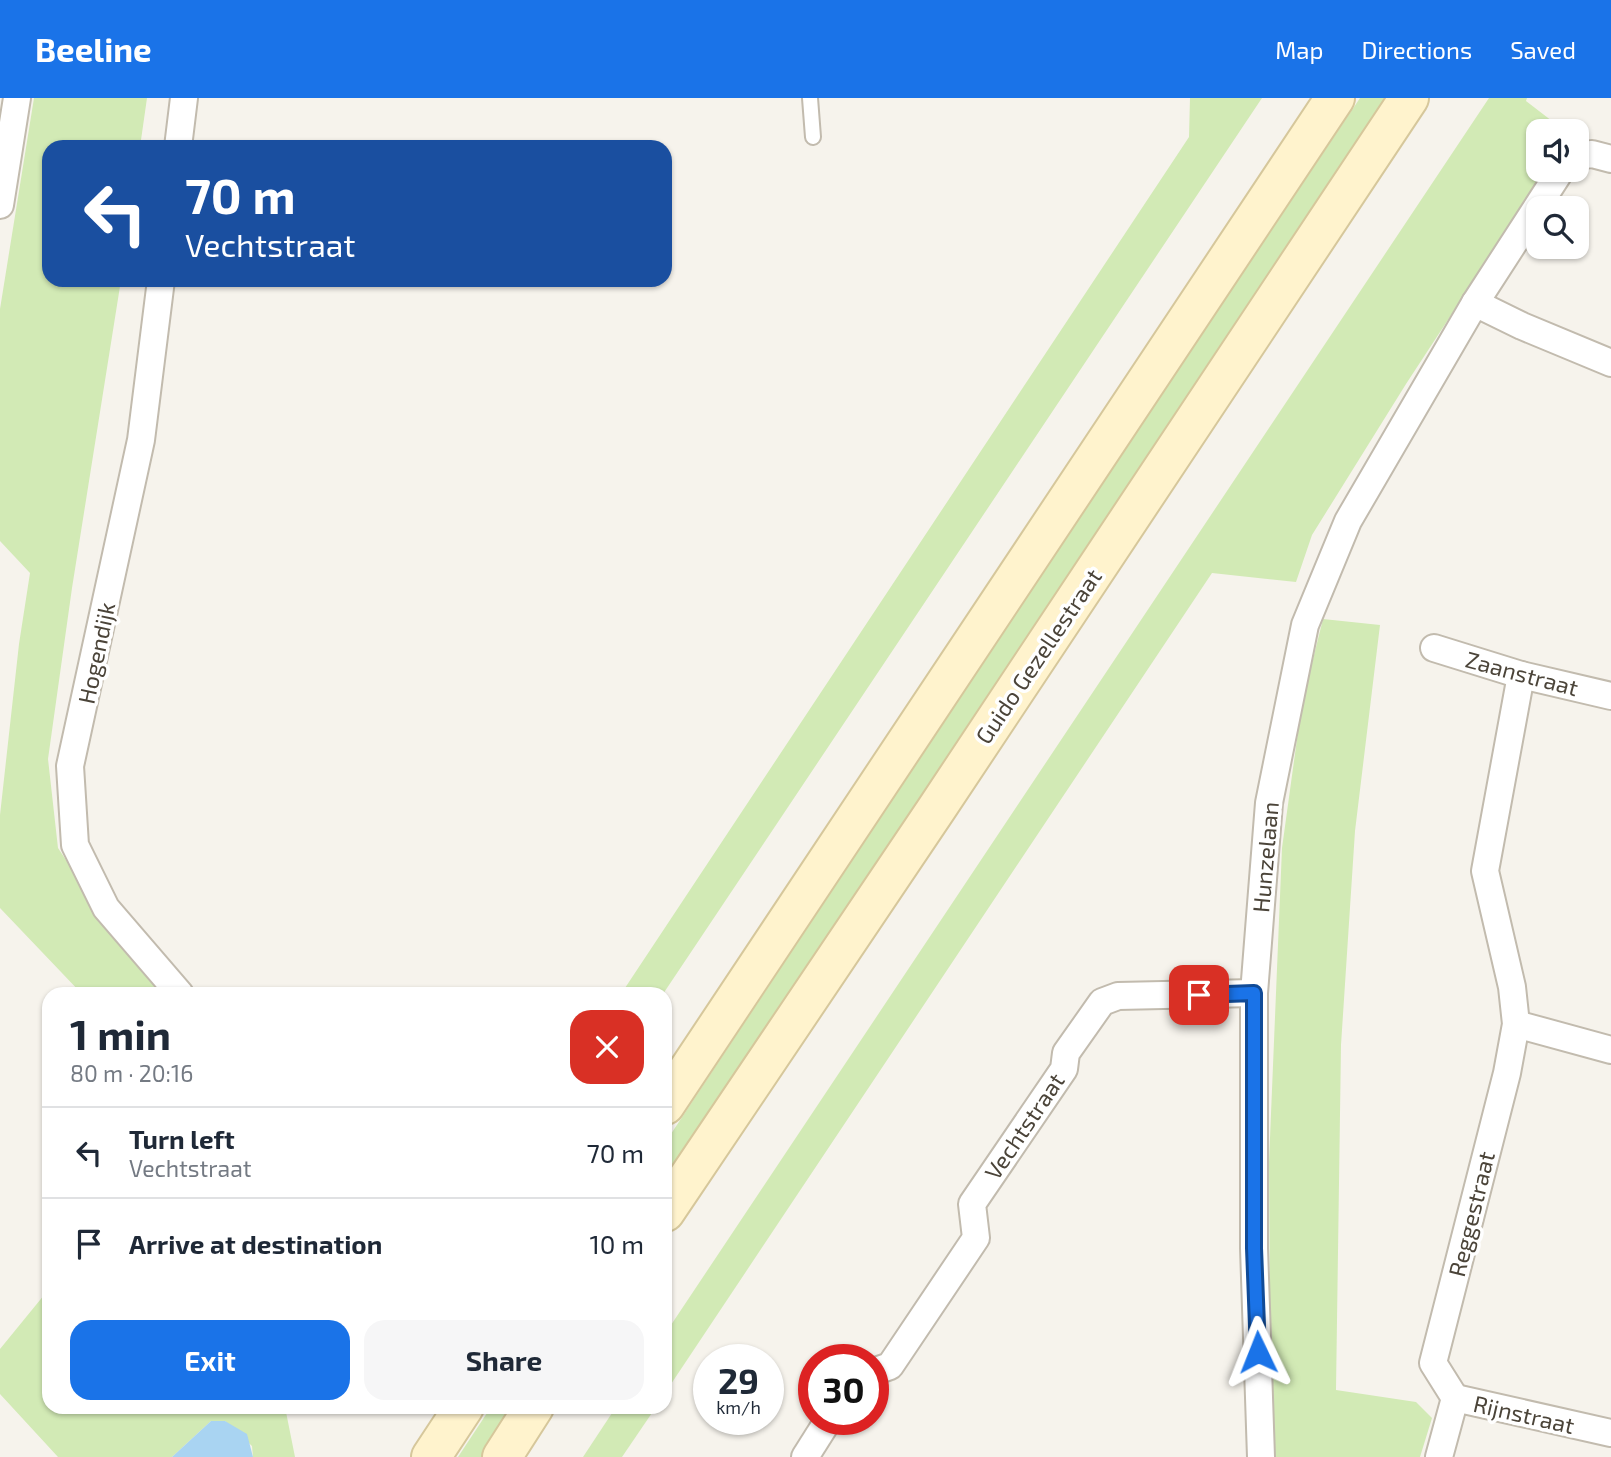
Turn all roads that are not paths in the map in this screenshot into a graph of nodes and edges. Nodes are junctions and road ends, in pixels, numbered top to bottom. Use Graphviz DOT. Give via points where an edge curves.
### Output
graph roads {
  1 [pos="17,98"];
  2 [pos="184,98"];
  3 [pos="810,98"];
  4 [pos="1335,98"];
  5 [pos="1409,98"];
  6 [pos="813,137"];
  7 [pos="179,140"];
  8 [pos="1589,154"];
  9 [pos="1611,159"];
  10 [pos="1553,182"];
  11 [pos="0,205"];
  12 [pos="160,287"];
  13 [pos="1475,303"];
  14 [pos="1611,363"];
  15 [pos="1434,648"];
  16 [pos="1521,675"];
  17 [pos="1611,696"];
  18 [pos="174,987"];
  19 [pos="1254,993"];
  20 [pos="1516,1024"];
  21 [pos="1611,1050"];
  22 [pos="672,1094"];
  23 [pos="672,1202"];
  24 [pos="889,1366"];
  25 [pos="1455,1398"];
  26 [pos="459,1414"];
  27 [pos="530,1414"];
  28 [pos="1611,1433"];
  29 [pos="819,1435"];
  30 [pos="431,1457"];
  31 [pos="502,1457"];
  32 [pos="805,1457"];
  33 [pos="1261,1457"];
  34 [pos="1439,1457"];
  1 -- 11 [label="street"];
  2 -- 7 [label="street"];
  3 -- 6 [label="lane"];
  4 -- 22 [label="main road"];
  5 -- 23 [label="main road, Guido Gezellestraat"];
  8 -- 9 [label="street"];
  10 -- 13 [label="street, Hunzelaan"];
  12 -- 18 [label="street, Hogendijk" via="141,440 70,766 75,845 80,856 106,908"];
  13 -- 14 [label="street"];
  13 -- 19 [label="street, Hunzelaan" via="1348,521 1305,625 1269,803"];
  15 -- 16 [label="street, Zaanstraat"];
  16 -- 17 [label="street, Zaanstraat"];
  16 -- 20 [label="street, Reggestraat" via="1485,871 1513,988"];
  19 -- 24 [label="street, Vechtstraat" via="1118,996 1102,1002 1066,1053 1064,1069 972,1204 976,1238"];
  19 -- 33 [label="street, Hunzelaan" via="1254,1248"];
  20 -- 21 [label="street"];
  20 -- 25 [label="street, Reggestraat" via="1433,1363"];
  25 -- 28 [label="street, Rijnstraat"];
  25 -- 34 [label="street, Rijnstraat"];
  26 -- 30 [label="main road"];
  27 -- 31 [label="main road"];
  29 -- 32 [label="street"];
}
